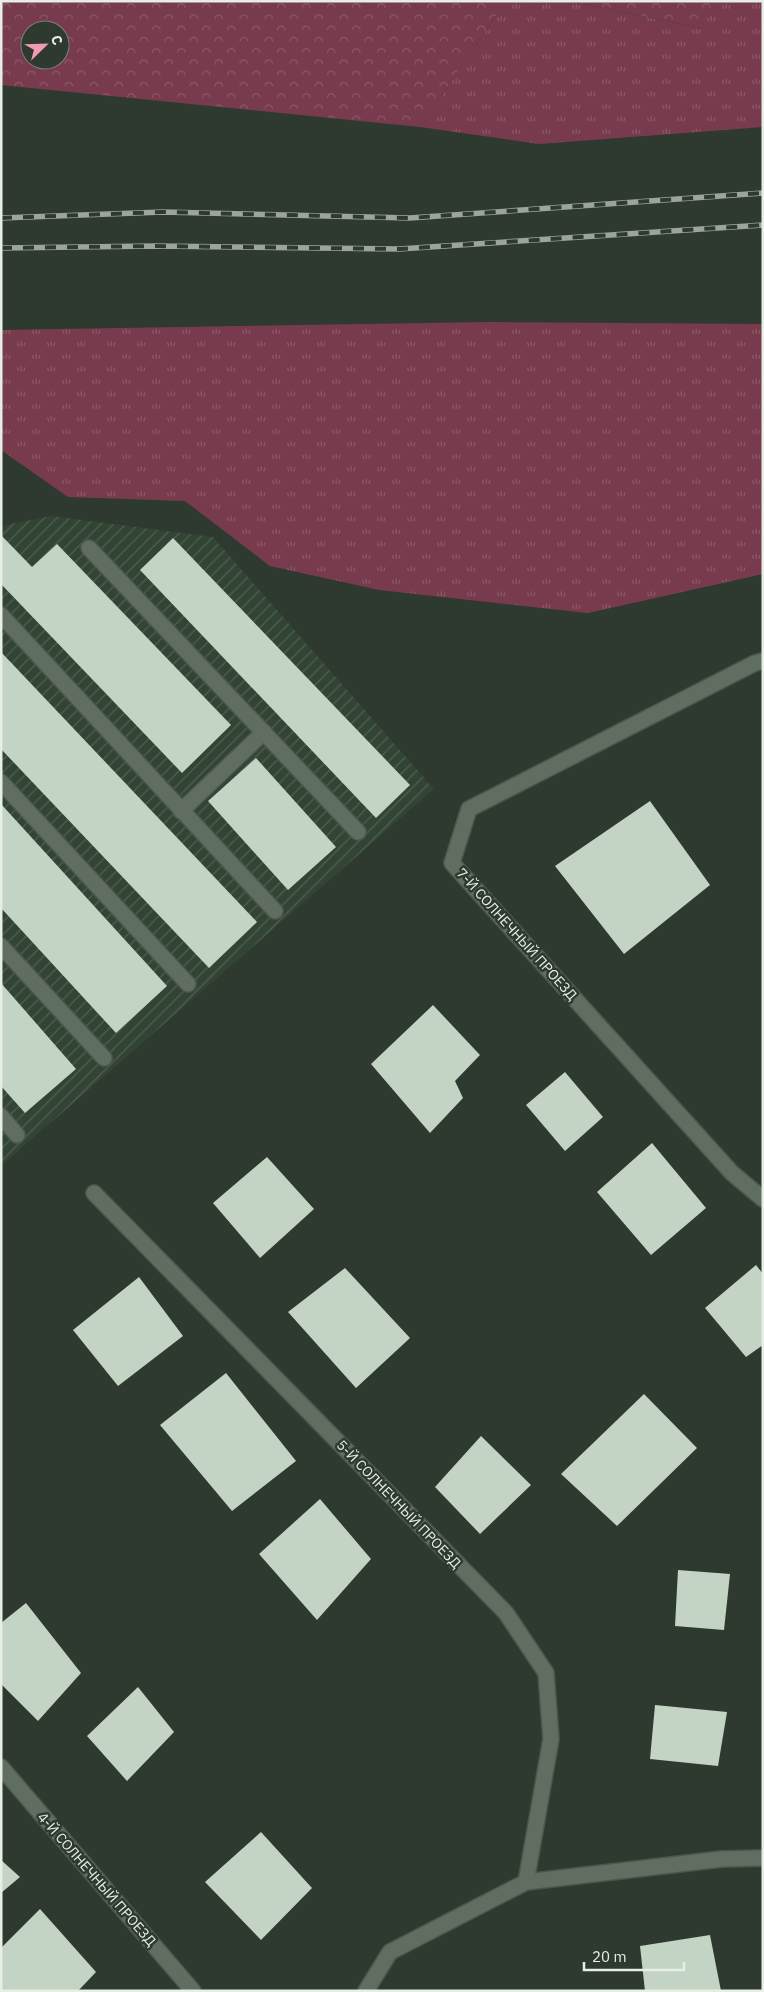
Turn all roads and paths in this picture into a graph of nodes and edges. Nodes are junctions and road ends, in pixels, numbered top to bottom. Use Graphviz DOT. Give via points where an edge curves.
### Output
graph roads {
  1 [pos="89,548"];
  2 [pos="1,615"];
  3 [pos="763,661"];
  4 [pos="264,732"];
  5 [pos="1,782"];
  6 [pos="181,811"];
  7 [pos="358,832"];
  8 [pos="275,911"];
  9 [pos="1,946"];
  10 [pos="188,984"];
  11 [pos="104,1058"];
  12 [pos="1,1116"];
  13 [pos="17,1135"];
  14 [pos="94,1193"];
  15 [pos="763,1199"];
  16 [pos="1,1767"];
  17 [pos="763,1858"];
  18 [pos="526,1882"];
  19 [pos="193,1991"];
  20 [pos="366,1991"];
  1 -- 4 [label="street"];
  2 -- 6 [label="street"];
  3 -- 15 [label="street, 7-Й СОЛНЕЧНЫЙ ПРОЕЗД" via="469,809 452,863 732,1174"];
  4 -- 6 [label="street"];
  4 -- 7 [label="street"];
  5 -- 10 [label="street"];
  6 -- 8 [label="street"];
  9 -- 11 [label="street"];
  12 -- 13 [label="street"];
  14 -- 18 [label="street, 5-Й СОЛНЕЧНЫЙ ПРОЕЗД" via="506,1613 546,1673 551,1739"];
  16 -- 19 [label="street, 4-Й СОЛНЕЧНЫЙ ПРОЕЗД"];
  17 -- 18 [label="street" via="722,1859"];
  18 -- 20 [label="street" via="390,1952"];
}
